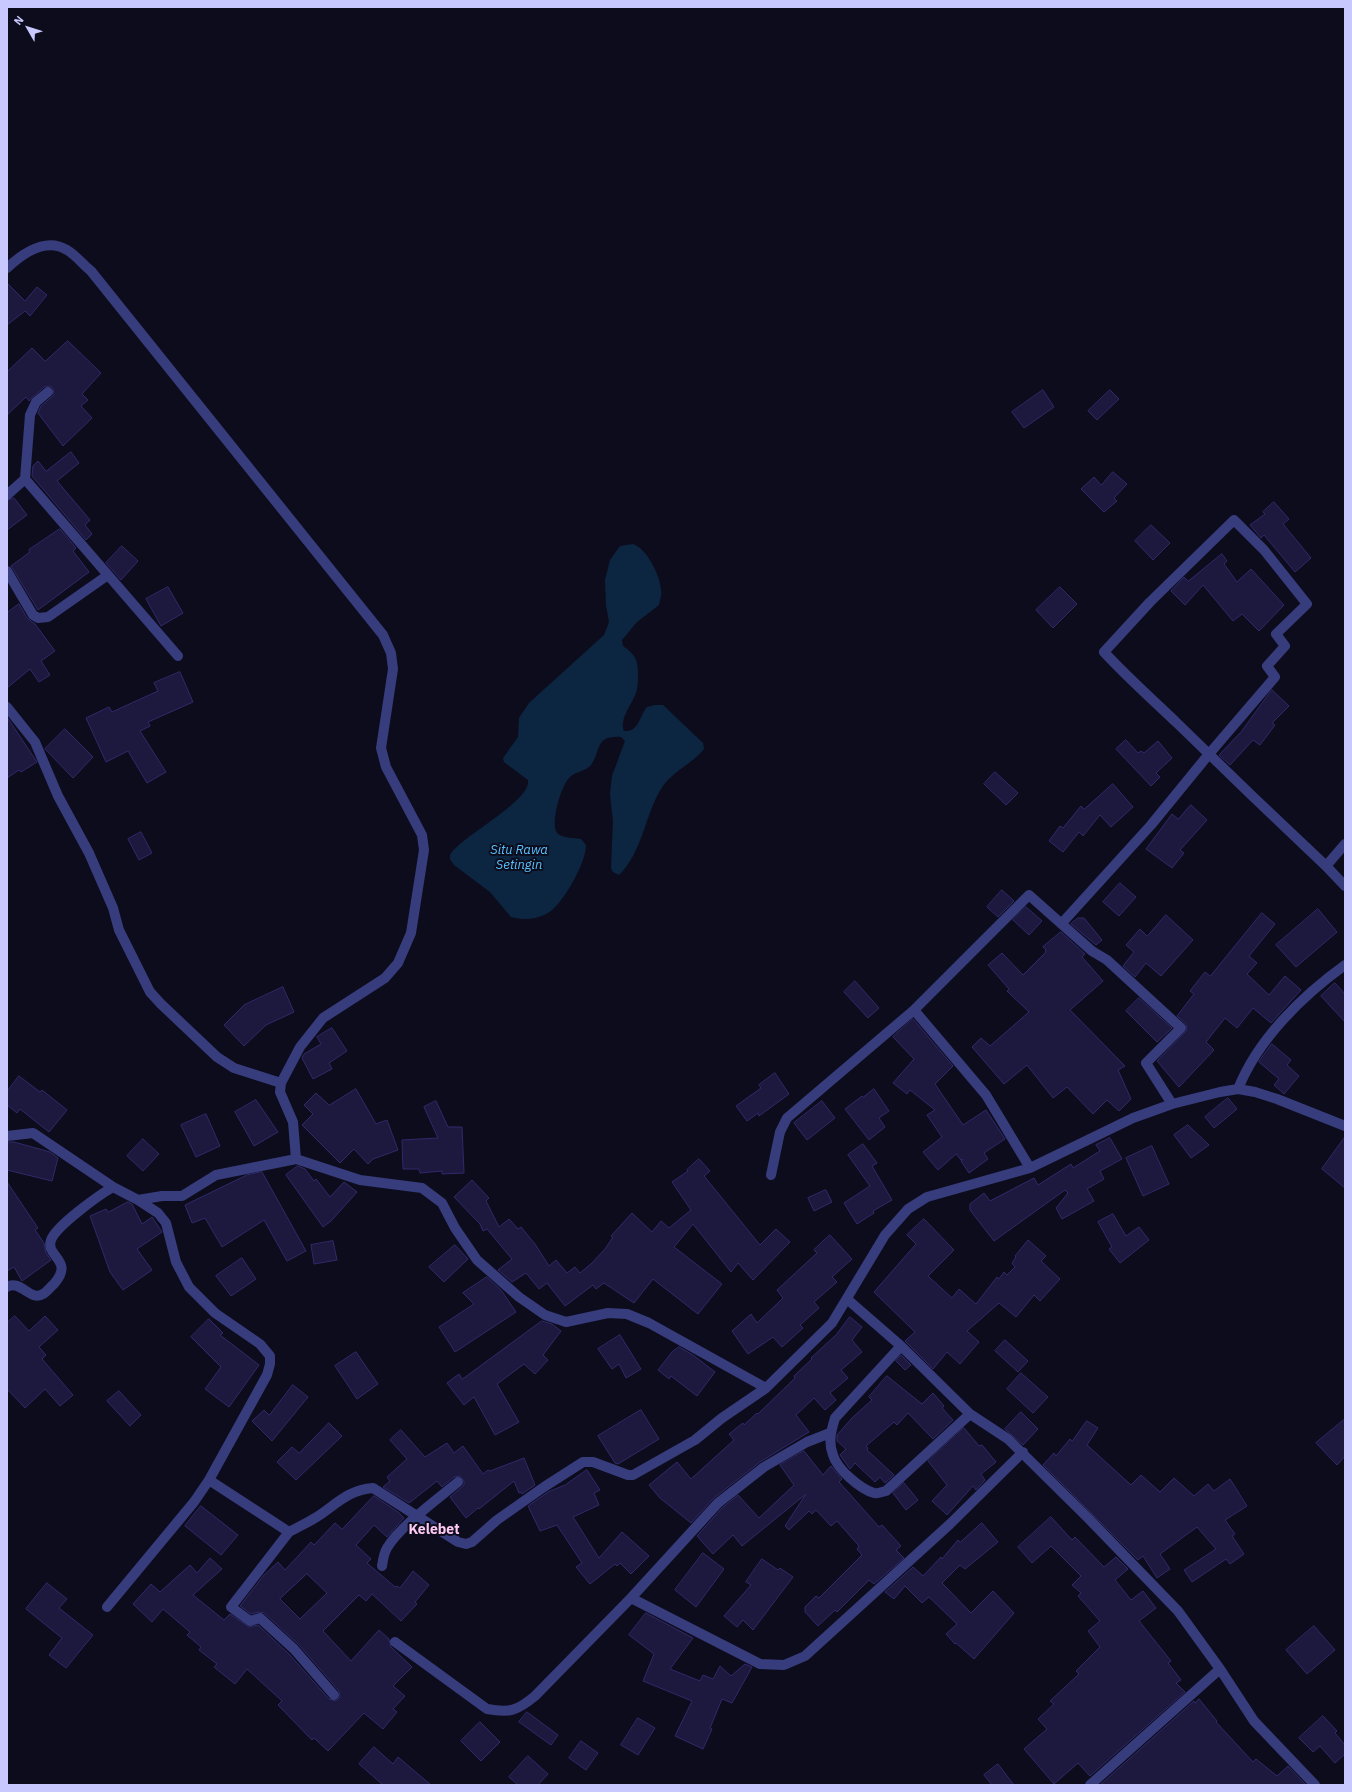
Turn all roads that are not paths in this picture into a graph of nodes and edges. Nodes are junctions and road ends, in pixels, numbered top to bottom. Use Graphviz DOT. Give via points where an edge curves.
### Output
graph roads {
  1 [pos="7,268"];
  2 [pos="48,392"];
  3 [pos="25,479"];
  4 [pos="7,495"];
  5 [pos="7,570"];
  6 [pos="108,575"];
  7 [pos="178,656"];
  8 [pos="7,707"];
  9 [pos="1208,754"];
  10 [pos="1345,844"];
  11 [pos="1326,866"];
  12 [pos="1345,886"];
  13 [pos="1062,923"];
  14 [pos="1345,965"];
  15 [pos="914,1010"];
  16 [pos="281,1083"];
  17 [pos="1238,1089"];
  18 [pos="1172,1104"];
  19 [pos="1345,1126"];
  20 [pos="7,1136"];
  21 [pos="296,1159"];
  22 [pos="1030,1168"];
  23 [pos="771,1175"];
  24 [pos="113,1187"];
  25 [pos="138,1200"];
  26 [pos="7,1287"];
  27 [pos="847,1299"];
  28 [pos="902,1346"];
  29 [pos="766,1388"];
  30 [pos="970,1414"];
  31 [pos="830,1433"];
  32 [pos="1023,1452"];
  33 [pos="209,1480"];
  34 [pos="458,1482"];
  35 [pos="417,1516"];
  36 [pos="289,1532"];
  37 [pos="382,1566"];
  38 [pos="631,1598"];
  39 [pos="107,1607"];
  40 [pos="395,1642"];
  41 [pos="1220,1669"];
  42 [pos="334,1696"];
  43 [pos="1090,1785"];
  44 [pos="1315,1785"];
  1 -- 16 [label="street" via="38,246 52,244 67,250 91,271 383,635 391,653 393,669 381,748 386,767 422,835 424,850 412,933 398,963 386,978 323,1018 300,1047"];
  2 -- 3 [label="street" via="36,402 30,415"];
  3 -- 4 [label="street"];
  3 -- 6 [label="street"];
  5 -- 6 [label="street" via="33,615 43,619"];
  6 -- 7 [label="street"];
  8 -- 16 [label="street" via="35,742 58,796 113,908 119,930 150,992 217,1057 234,1068"];
  9 -- 9 [label="street" via="1275,677 1267,666 1285,646 1276,634 1307,604 1264,550 1234,520 1150,602 1104,652"];
  9 -- 11 [label="street"];
  9 -- 13 [label="street" via="1151,825"];
  10 -- 11 [label="street"];
  11 -- 12 [label="street"];
  13 -- 15 [label="street" via="1027,895"];
  13 -- 18 [label="street" via="1181,1028 1146,1063"];
  14 -- 17 [label="street" via="1295,1007 1253,1060"];
  15 -- 22 [label="street" via="986,1095"];
  15 -- 23 [label="street" via="787,1118 780,1132"];
  16 -- 21 [label="street" via="280,1092 294,1122"];
  17 -- 18 [label="street"];
  17 -- 19 [label="street" via="1277,1098"];
  18 -- 22 [label="street" via="1107,1130"];
  20 -- 24 [label="street" via="33,1133"];
  21 -- 25 [label="street" via="216,1175 182,1196"];
  21 -- 29 [label="street" via="360,1180 422,1188 442,1203 455,1228 477,1260 519,1297 545,1315 566,1322 608,1313 627,1314 649,1323"];
  22 -- 27 [label="street" via="927,1197 908,1209 885,1235"];
  24 -- 25 [label="street"];
  24 -- 26 [label="street" via="89,1201 50,1241 50,1247 62,1266 62,1271 61,1276 45,1293 33,1296 21,1286"];
  25 -- 33 [label="street" via="158,1213 166,1223 176,1262 189,1287 215,1313 260,1344 270,1356 267,1375"];
  27 -- 28 [label="street"];
  27 -- 29 [label="street" via="832,1323"];
  28 -- 30 [label="street"];
  28 -- 31 [label="street" via="836,1418"];
  29 -- 35 [label="street" via="695,1440 633,1475 593,1462 583,1462 497,1520 472,1542 458,1542"];
  30 -- 31 [label="street" via="886,1491 875,1494 850,1479 833,1457"];
  30 -- 32 [label="street"];
  31 -- 38 [label="street" via="808,1442 764,1467 718,1503"];
  32 -- 38 [label="street" via="950,1524 805,1656 784,1665 760,1664"];
  32 -- 41 [label="street" via="1178,1611"];
  33 -- 36 [label="street"];
  33 -- 39 [label="street" via="194,1502"];
  34 -- 35 [label="street"];
  35 -- 36 [label="street" via="373,1488 359,1489 314,1519"];
  35 -- 37 [label="street" via="390,1542 384,1553"];
  36 -- 42 [label="street" via="231,1607 250,1621 260,1618 294,1649"];
  38 -- 40 [label="street" via="535,1696 520,1708 504,1712 487,1709"];
  41 -- 43 [label="street"];
  41 -- 44 [label="street" via="1254,1721"];
}
